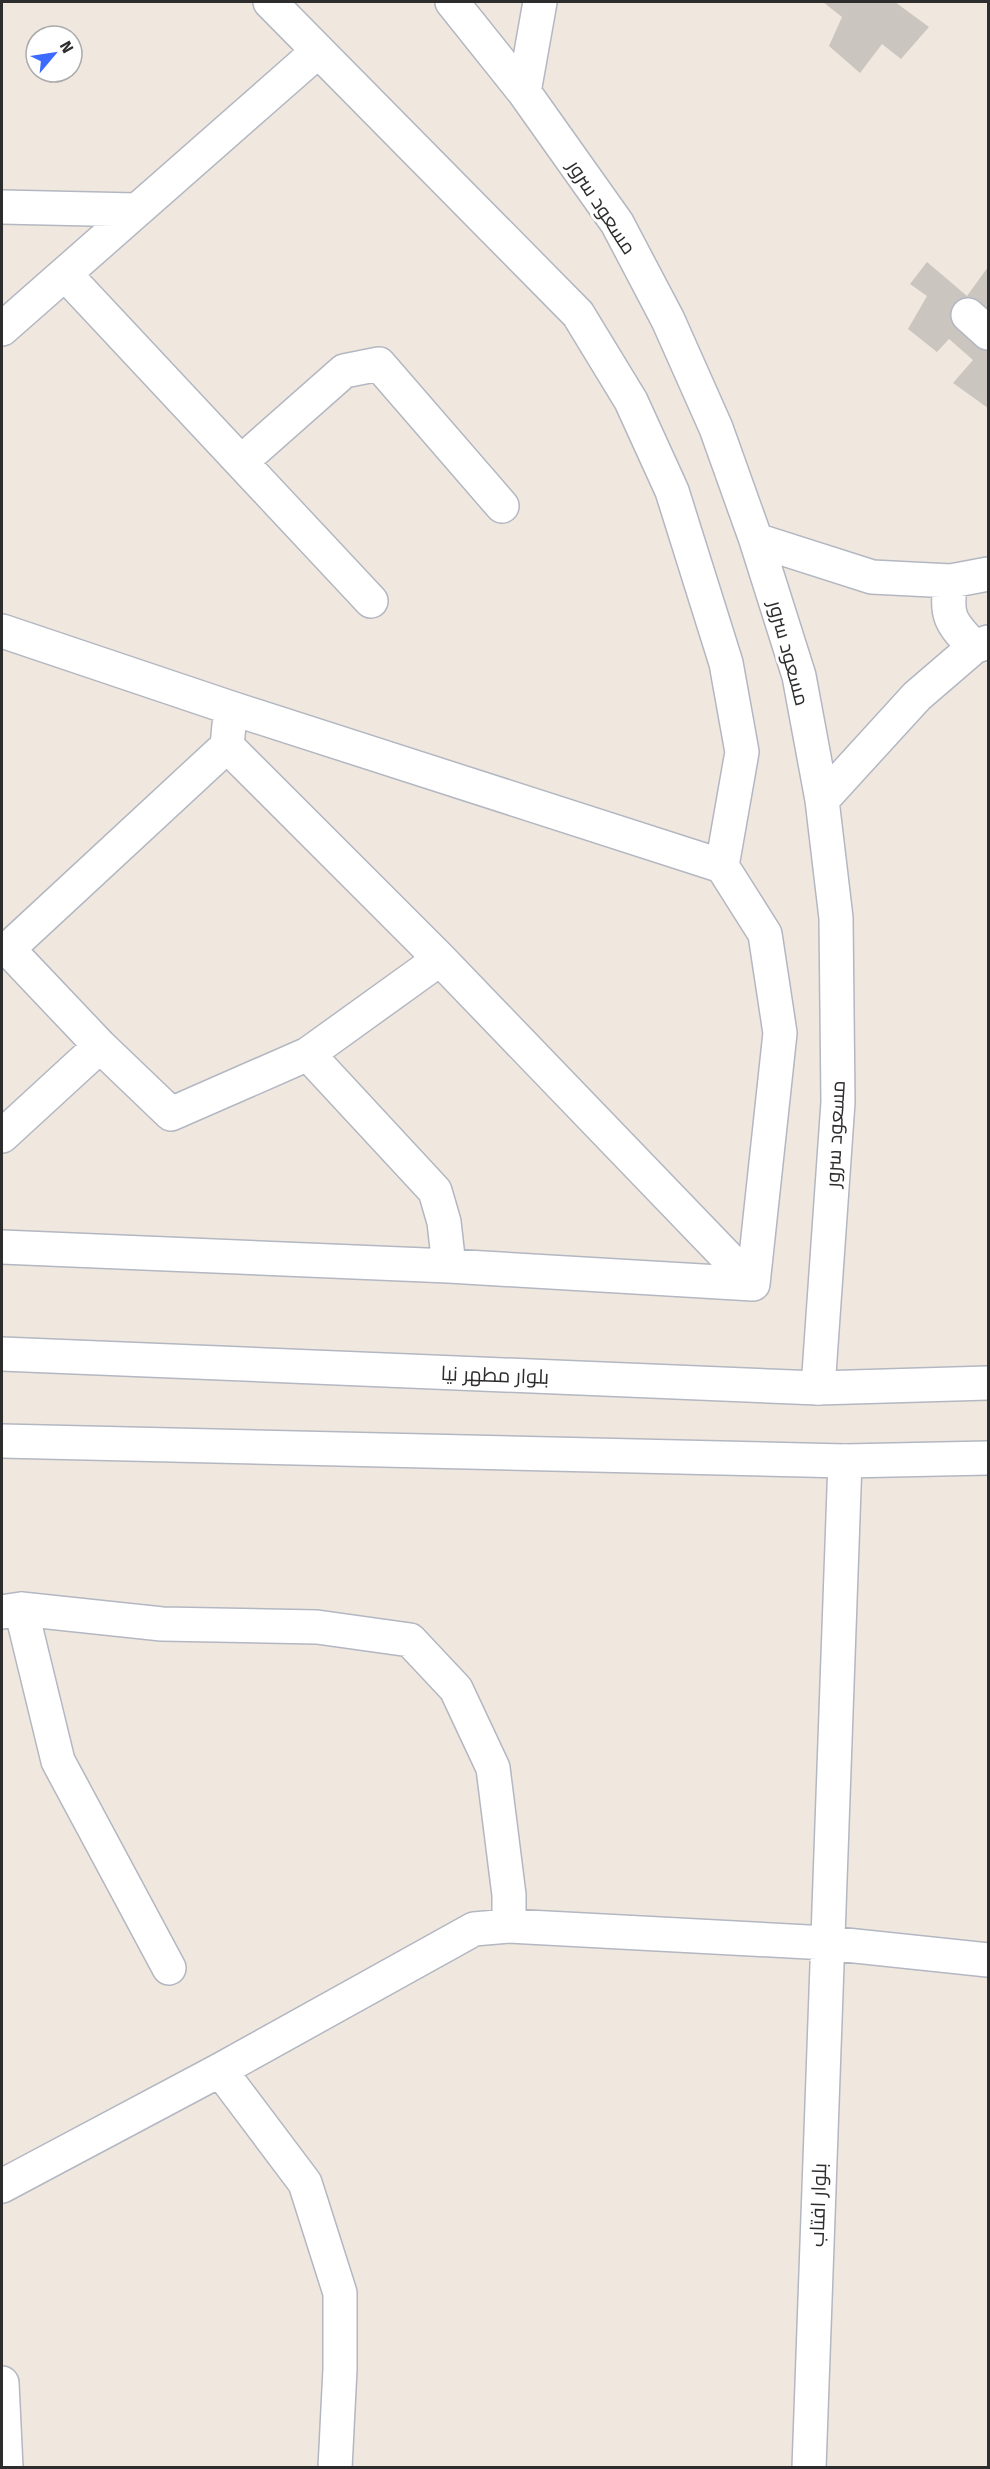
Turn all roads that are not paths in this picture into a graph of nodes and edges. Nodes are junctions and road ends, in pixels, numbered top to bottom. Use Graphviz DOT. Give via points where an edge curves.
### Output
graph roads {
  1 [pos="270,2"];
  2 [pos="452,2"];
  3 [pos="540,2"];
  4 [pos="317,52"];
  5 [pos="524,92"];
  6 [pos="2,207"];
  7 [pos="136,210"];
  8 [pos="65,274"];
  9 [pos="2,329"];
  10 [pos="241,462"];
  11 [pos="502,506"];
  12 [pos="756,540"];
  13 [pos="988,574"];
  14 [pos="951,581"];
  15 [pos="371,601"];
  16 [pos="2,631"];
  17 [pos="981,644"];
  18 [pos="231,708"];
  19 [pos="227,746"];
  20 [pos="822,800"];
  21 [pos="722,866"];
  22 [pos="440,959"];
  23 [pos="100,1046"];
  24 [pos="308,1054"];
  25 [pos="2,1136"];
  26 [pos="2,1247"];
  27 [pos="449,1266"];
  28 [pos="753,1284"];
  29 [pos="2,1354"];
  30 [pos="988,1383"];
  31 [pos="818,1388"];
  32 [pos="2,1441"];
  33 [pos="988,1458"];
  34 [pos="844,1461"];
  35 [pos="11,1610"];
  36 [pos="509,1926"];
  37 [pos="827,1943"];
  38 [pos="988,1960"];
  39 [pos="169,1968"];
  40 [pos="220,2070"];
  41 [pos="2,2186"];
  42 [pos="2,2383"];
  43 [pos="6,2468"];
  44 [pos="335,2468"];
  45 [pos="809,2468"];
  1 -- 4 [label="street"];
  2 -- 5 [label="street, مسعود سرور"];
  3 -- 5 [label="street"];
  4 -- 7 [label="street"];
  4 -- 21 [label="street" via="578,314 631,401 672,490 726,663 742,752"];
  5 -- 12 [label="street, مسعود سرور" via="617,224 668,320 716,428"];
  6 -- 7 [label="street"];
  7 -- 8 [label="street"];
  8 -- 9 [label="street"];
  8 -- 10 [label="street"];
  10 -- 11 [label="street" via="344,371 379,363"];
  10 -- 15 [label="street"];
  12 -- 14 [label="street" via="872,577"];
  12 -- 20 [label="street, مسعود سرور" via="799,676"];
  13 -- 14 [label="street"];
  14 -- 17 [label="street" via="947,604 954,625"];
  16 -- 18 [label="street"];
  17 -- 20 [label="street" via="917,696"];
  18 -- 19 [label="street"];
  18 -- 21 [label="street"];
  19 -- 22 [label="street"];
  19 -- 23 [label="street" via="8,949"];
  20 -- 31 [label="street, مسعود سرور" via="836,918 838,1102"];
  21 -- 28 [label="street" via="765,934 780,1033"];
  22 -- 24 [label="street"];
  22 -- 28 [label="street"];
  23 -- 24 [label="street" via="171,1114"];
  23 -- 25 [label="street"];
  24 -- 27 [label="street" via="435,1191 444,1222"];
  26 -- 27 [label="street"];
  27 -- 28 [label="street"];
  29 -- 31 [label="street, بلوار مطهر نیا"];
  30 -- 31 [label="street, بلوار مطهر نیا"];
  32 -- 34 [label="street"];
  33 -- 34 [label="street"];
  34 -- 37 [label="street, بلوار افتاب"];
  35 -- 36 [label="street" via="162,1624 317,1627 410,1640 456,1689 493,1768 509,1895"];
  35 -- 39 [label="street" via="58,1761"];
  36 -- 37 [label="street"];
  36 -- 40 [label="street" via="474,1929"];
  37 -- 38 [label="street"];
  37 -- 45 [label="street, بلوار افتاب"];
  40 -- 41 [label="street"];
  40 -- 44 [label="street" via="305,2183 340,2293"];
  42 -- 43 [label="street"];
}
